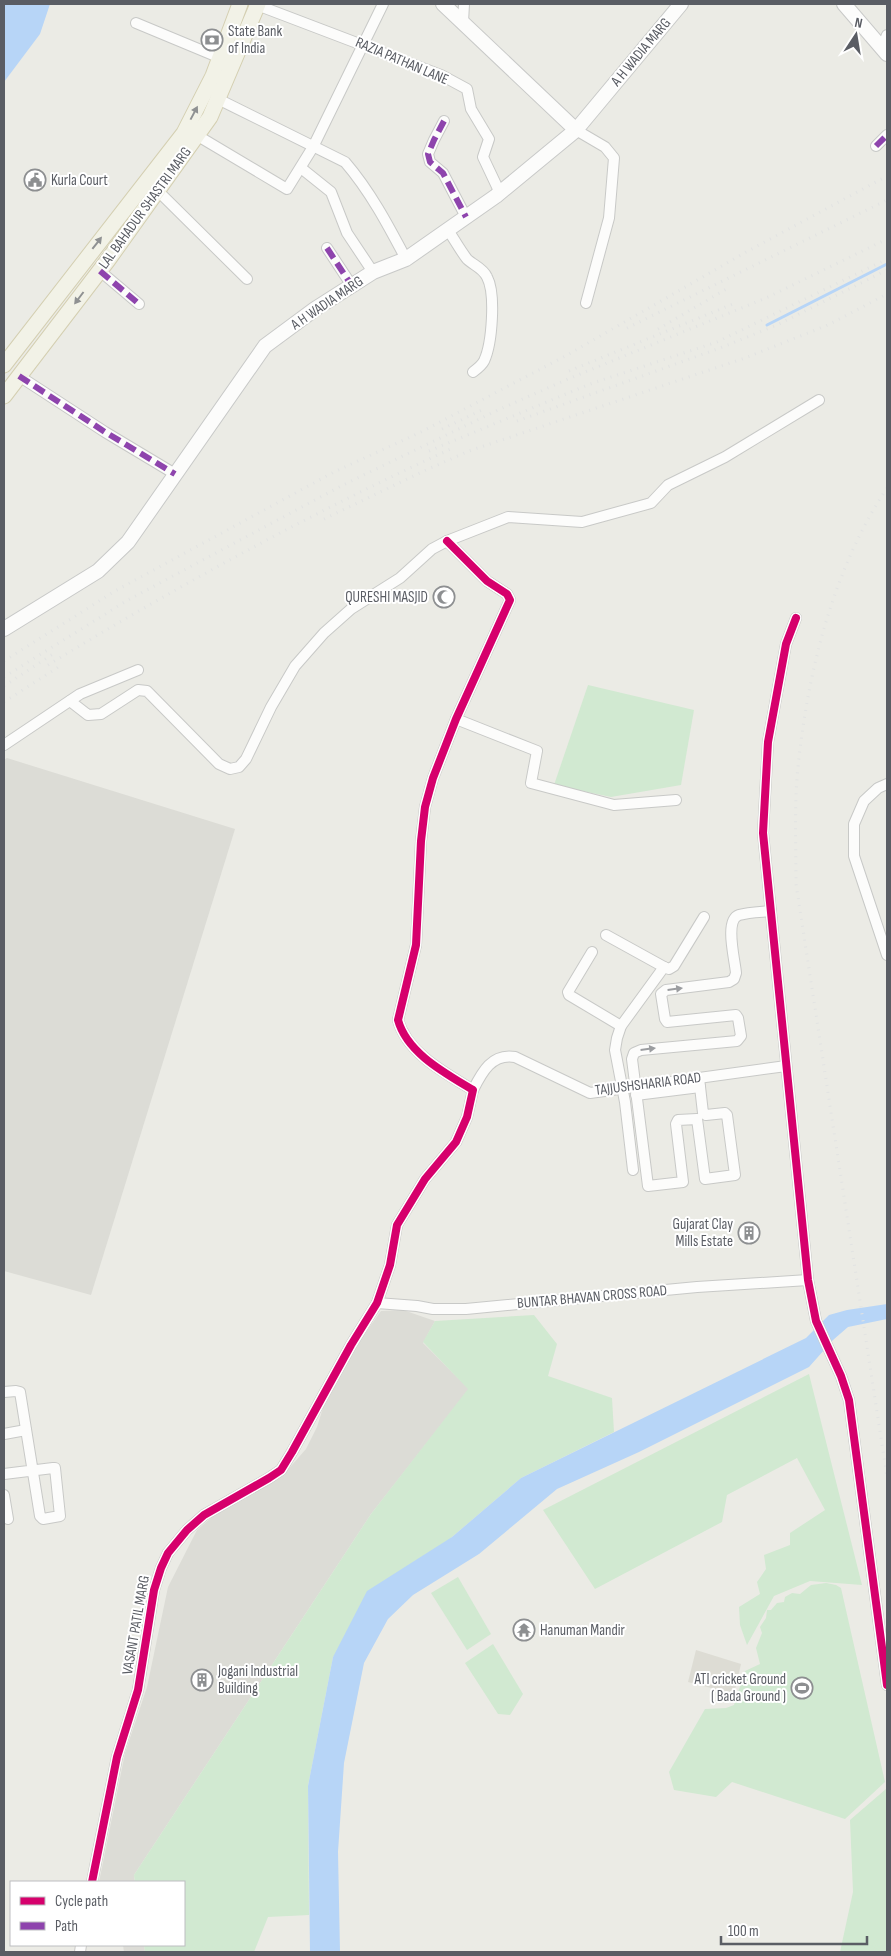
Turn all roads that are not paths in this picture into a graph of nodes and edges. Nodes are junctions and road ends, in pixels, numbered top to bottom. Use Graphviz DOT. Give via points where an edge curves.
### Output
graph roads {
  1 [pos="240,4"];
  2 [pos="258,4"];
  3 [pos="383,4"];
  4 [pos="443,4"];
  5 [pos="464,4"];
  6 [pos="681,4"];
  7 [pos="844,4"];
  8 [pos="136,22"];
  9 [pos="463,22"];
  10 [pos="364,44"];
  11 [pos="886,45"];
  12 [pos="226,61"];
  13 [pos="218,99"];
  14 [pos="444,122"];
  15 [pos="576,130"];
  16 [pos="887,135"];
  17 [pos="198,136"];
  18 [pos="876,146"];
  19 [pos="313,147"];
  20 [pos="301,168"];
  21 [pos="158,191"];
  22 [pos="500,193"];
  23 [pos="466,217"];
  24 [pos="448,230"];
  25 [pos="327,248"];
  26 [pos="406,259"];
  27 [pos="100,271"];
  28 [pos="373,272"];
  29 [pos="247,279"];
  30 [pos="352,286"];
  31 [pos="586,303"];
  32 [pos="139,304"];
  33 [pos="4,366"];
  34 [pos="473,372"];
  35 [pos="19,376"];
  36 [pos="4,396"];
  37 [pos="819,400"];
  38 [pos="175,474"];
  39 [pos="446,541"];
  40 [pos="796,618"];
  41 [pos="4,629"];
  42 [pos="138,670"];
  43 [pos="70,701"];
  44 [pos="456,719"];
  45 [pos="4,745"];
  46 [pos="887,784"];
  47 [pos="676,800"];
  48 [pos="770,911"];
  49 [pos="704,917"];
  50 [pos="606,934"];
  51 [pos="592,952"];
  52 [pos="887,956"];
  53 [pos="664,967"];
  54 [pos="621,1026"];
  55 [pos="786,1066"];
  56 [pos="699,1083"];
  57 [pos="623,1088"];
  58 [pos="473,1090"];
  59 [pos="636,1091"];
  60 [pos="633,1170"];
  61 [pos="808,1280"];
  62 [pos="377,1303"];
  63 [pos="4,1392"];
  64 [pos="26,1430"];
  65 [pos="4,1434"];
  66 [pos="32,1471"];
  67 [pos="4,1474"];
  68 [pos="4,1495"];
  69 [pos="8,1518"];
  70 [pos="887,1685"];
  71 [pos="92,1881"];
  1 -- 12 [label="main road, LAL BAHADUR SHASTRI MARG"];
  2 -- 10 [label="street, RAZIA PATHAN LANE"];
  2 -- 12 [label="main road, LAL BAHADUR SHASTRI MARG"];
  3 -- 10 [label="street"];
  4 -- 9 [label="street"];
  5 -- 9 [label="street"];
  6 -- 15 [label="street, A H WADIA MARG"];
  7 -- 11 [label="street"];
  8 -- 12 [label="street"];
  9 -- 15 [label="street"];
  10 -- 19 [label="street"];
  10 -- 22 [label="street, RAZIA PATHAN LANE" via="467,89 471,109 489,139 483,157"];
  12 -- 13 [label="main road, LAL BAHADUR SHASTRI MARG"];
  33 -- 12 [label="main road, LAL BAHADUR SHASTRI MARG, one-way" via="184,132 213,76"];
  13 -- 17 [label="main road, LAL BAHADUR SHASTRI MARG"];
  13 -- 19 [label="street"];
  14 -- 23 [label="street" via="428,154 430,162 443,173"];
  15 -- 22 [label="street, A H WADIA MARG"];
  15 -- 31 [label="street" via="605,147 614,158 609,218"];
  16 -- 18 [label="street"];
  17 -- 20 [label="street" via="287,188"];
  17 -- 21 [label="main road, LAL BAHADUR SHASTRI MARG"];
  19 -- 20 [label="street"];
  19 -- 26 [label="street" via="345,162 357,176"];
  20 -- 28 [label="street" via="332,192 347,233"];
  21 -- 27 [label="main road, LAL BAHADUR SHASTRI MARG"];
  21 -- 29 [label="street"];
  22 -- 23 [label="street, A H WADIA MARG"];
  23 -- 24 [label="street, A H WADIA MARG"];
  24 -- 26 [label="street, A H WADIA MARG"];
  24 -- 34 [label="street" via="468,260 487,276 490,289 492,331 489,348 483,363"];
  25 -- 30 [label="street"];
  26 -- 28 [label="street, A H WADIA MARG"];
  27 -- 32 [label="street"];
  27 -- 35 [label="main road, LAL BAHADUR SHASTRI MARG, one-way"];
  28 -- 30 [label="street, A H WADIA MARG"];
  30 -- 38 [label="street, A H WADIA MARG" via="265,346"];
  33 -- 35 [label="main road"];
  35 -- 36 [label="main road, LAL BAHADUR SHASTRI MARG"];
  35 -- 38 [label="street"];
  37 -- 39 [label="street" via="725,457 668,484 651,503 582,522 508,517"];
  38 -- 41 [label="street, A H WADIA MARG" via="128,542 98,571"];
  39 -- 43 [label="street" via="432,549 400,578 351,609 311,646 295,666 240,767 230,769 219,764 147,691 138,690 101,714 88,715"];
  39 -- 44 [label="street" via="510,600"];
  40 -- 48 [label="street" via="786,644 768,742 763,833"];
  42 -- 43 [label="street"];
  43 -- 45 [label="street"];
  44 -- 47 [label="street" via="537,751 531,783 614,805"];
  44 -- 58 [label="street" via="425,807 416,945 398,1020 401,1032 421,1054"];
  46 -- 52 [label="street" via="864,801 854,824 854,856"];
  48 -- 55 [label="street"];
  59 -- 48 [label="street, one-way" via="634,1053 740,1039 736,1015 668,1022 661,994 666,990 734,979 732,921 738,915"];
  49 -- 53 [label="street" via="674,966"];
  50 -- 53 [label="street"];
  51 -- 54 [label="street" via="569,995"];
  53 -- 54 [label="street"];
  54 -- 57 [label="street" via="616,1050"];
  55 -- 56 [label="street, TAJJUSHSHARIA ROAD"];
  55 -- 61 [label="street"];
  56 -- 59 [label="street, TAJJUSHSHARIA ROAD"];
  56 -- 59 [label="street" via="703,1113 727,1115 733,1176 704,1178 697,1119 694,1118 676,1122 683,1182 647,1185"];
  57 -- 58 [label="street, TAJJUSHSHARIA ROAD" via="590,1093 508,1056 491,1062"];
  57 -- 59 [label="street, TAJJUSHSHARIA ROAD"];
  57 -- 60 [label="street"];
  58 -- 62 [label="street, TAJJUSHSHARIA ROAD" via="456,1142 425,1179 397,1226 390,1265"];
  61 -- 62 [label="street, BUNTAR BHAVAN CROSS ROAD" via="466,1309"];
  61 -- 70 [label="street" via="816,1321 849,1400"];
  62 -- 71 [label="street, VASANT PATIL MARG" via="280,1470 204,1515 168,1552 154,1590 138,1690 117,1757"];
  63 -- 64 [label="street" via="20,1392"];
  64 -- 65 [label="street"];
  64 -- 66 [label="street"];
  66 -- 66 [label="street" via="40,1517 60,1516 56,1470"];
  66 -- 67 [label="street"];
  68 -- 69 [label="street"];
}
